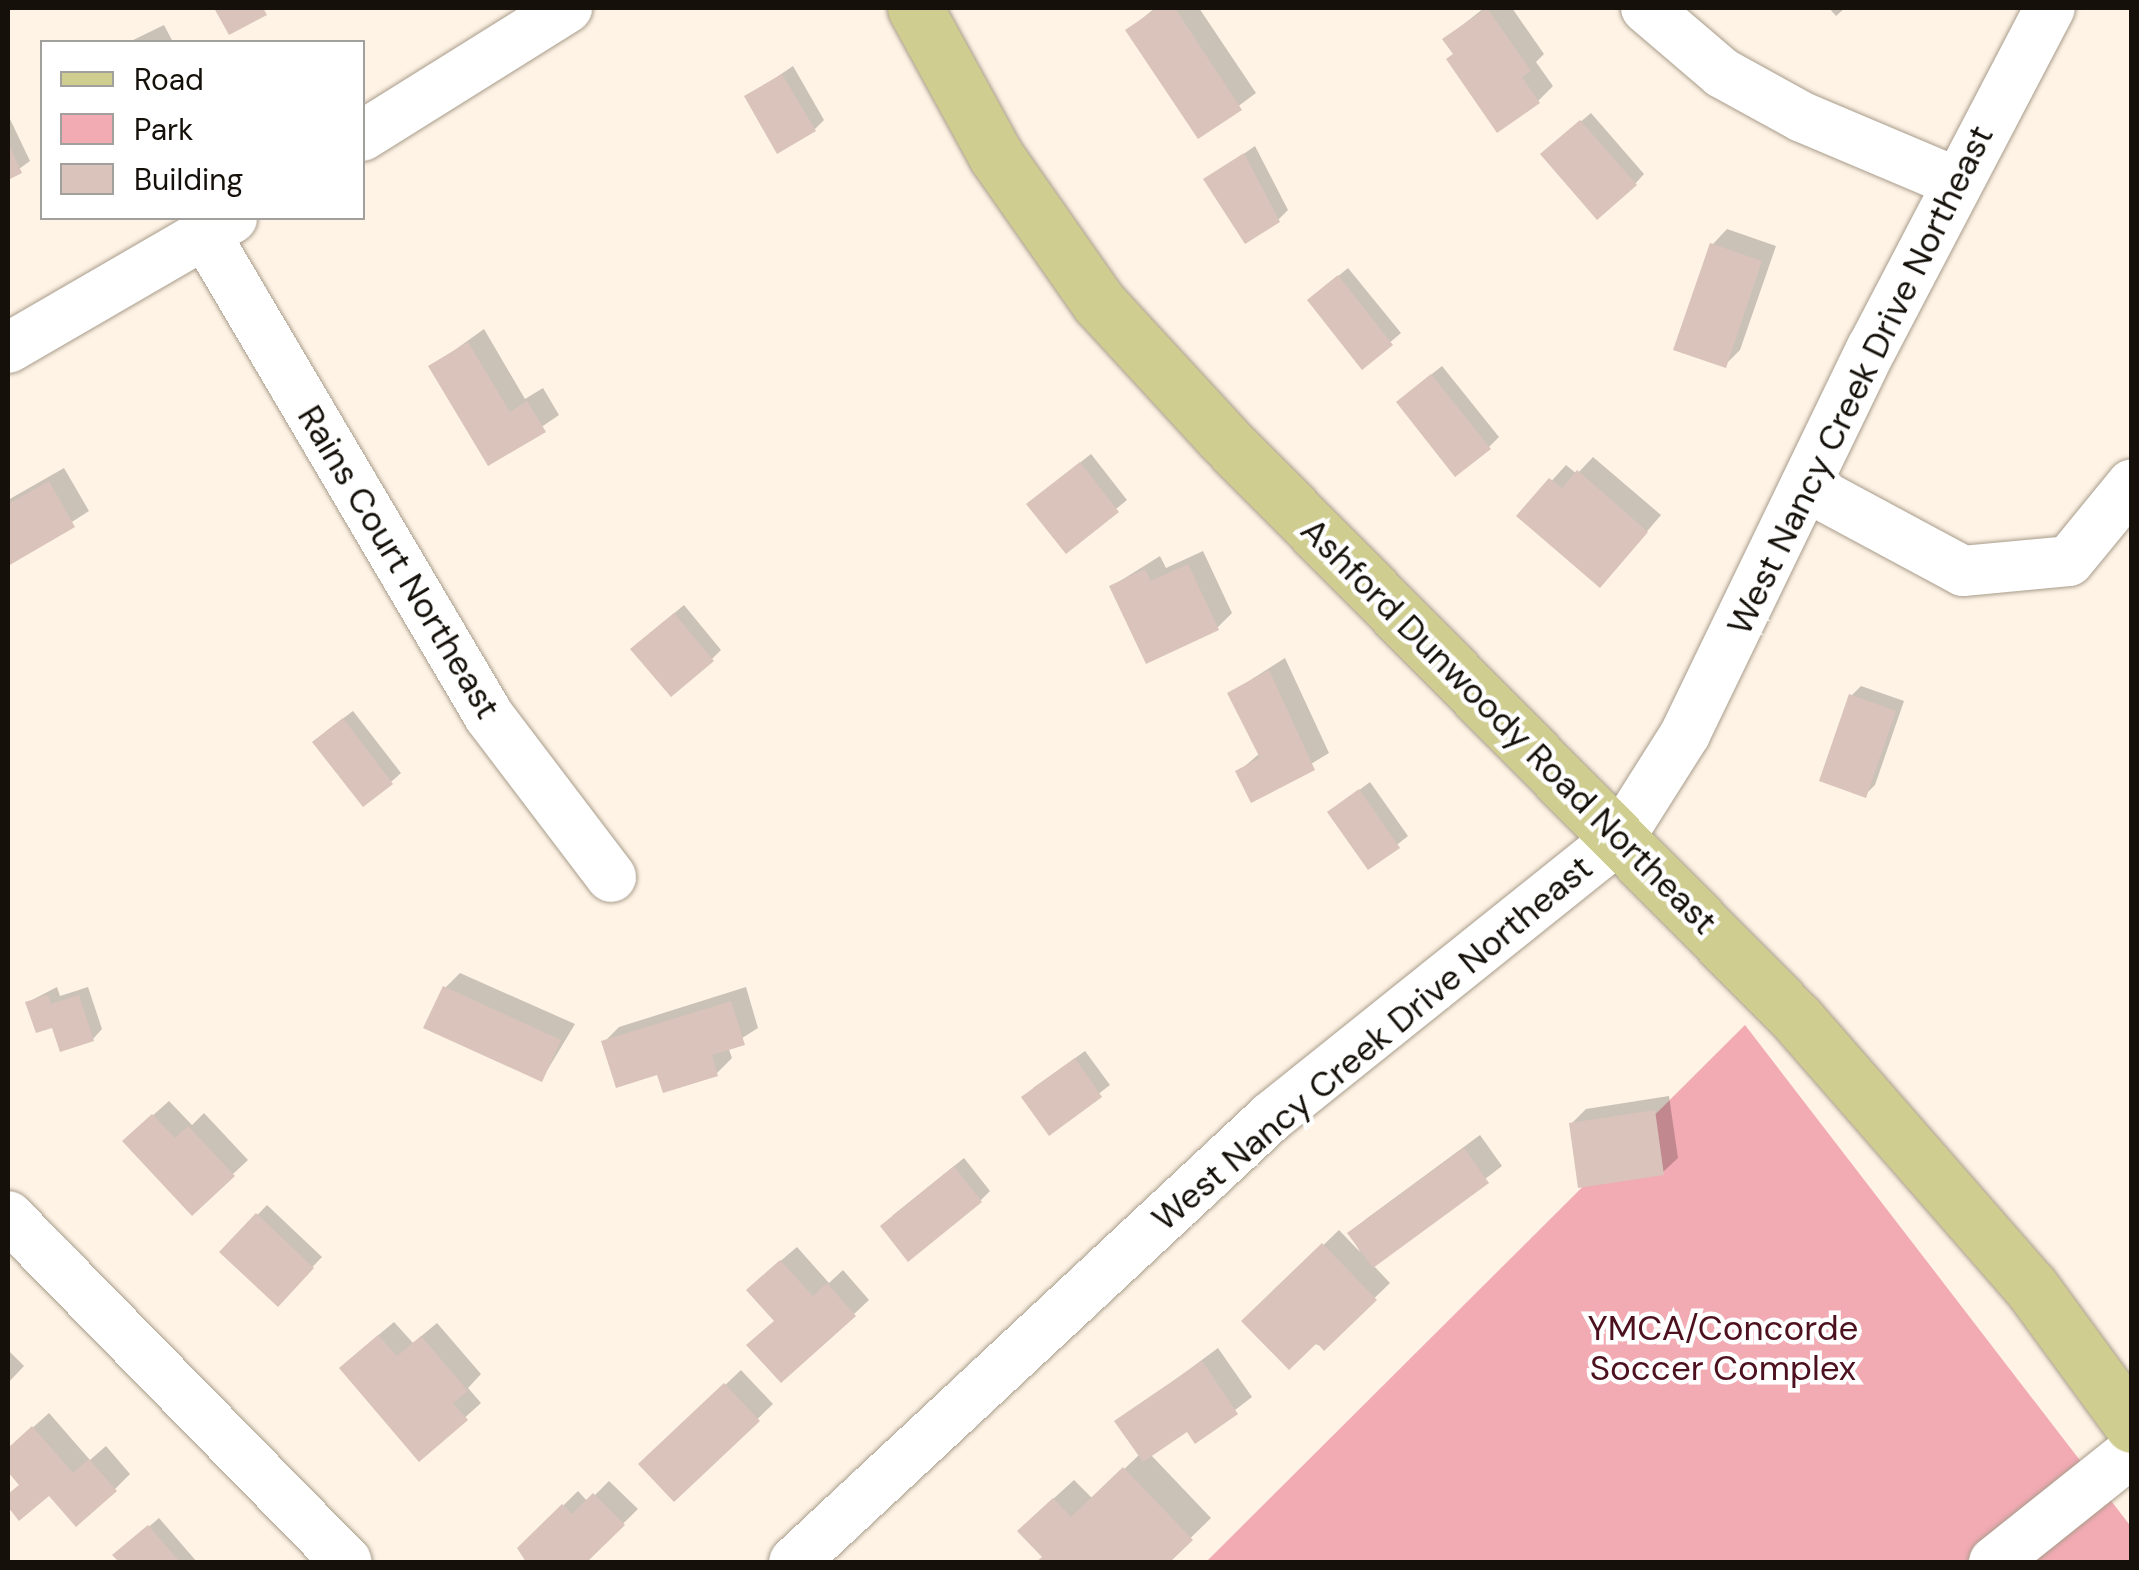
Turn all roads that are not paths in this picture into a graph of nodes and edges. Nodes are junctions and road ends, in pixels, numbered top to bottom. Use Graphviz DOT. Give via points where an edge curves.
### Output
graph roads {
  1 [pos="567,8"];
  2 [pos="915,8"];
  3 [pos="1646,8"];
  4 [pos="2050,8"];
  5 [pos="365,134"];
  6 [pos="1956,182"];
  7 [pos="218,226"];
  8 [pos="8,348"];
  9 [pos="2132,484"];
  10 [pos="1806,486"];
  11 [pos="1620,836"];
  12 [pos="611,878"];
  13 [pos="8,1216"];
  14 [pos="2132,1425"];
  15 [pos="2132,1452"];
  16 [pos="347,1562"];
  17 [pos="794,1562"];
  18 [pos="1994,1562"];
  1 -- 5 [label="street"];
  2 -- 11 [label="main road, Ashford Dunwoody Road Northeast" via="996,156 1100,302 1223,438"];
  3 -- 6 [label="street" via="1738,82 1802,117"];
  4 -- 6 [label="street, West Nancy Creek Drive Northeast"];
  6 -- 10 [label="street, West Nancy Creek Drive Northeast"];
  7 -- 8 [label="street"];
  7 -- 12 [label="street, Rains Court Northeast" via="489,716"];
  9 -- 10 [label="street" via="2068,561 1963,571"];
  10 -- 11 [label="street, West Nancy Creek Drive Northeast" via="1685,734"];
  11 -- 14 [label="main road, Ashford Dunwoody Road Northeast" via="1798,1019 2005,1257"];
  11 -- 17 [label="street, West Nancy Creek Drive Northeast" via="1271,1117"];
  13 -- 16 [label="street"];
  15 -- 18 [label="street"];
}
